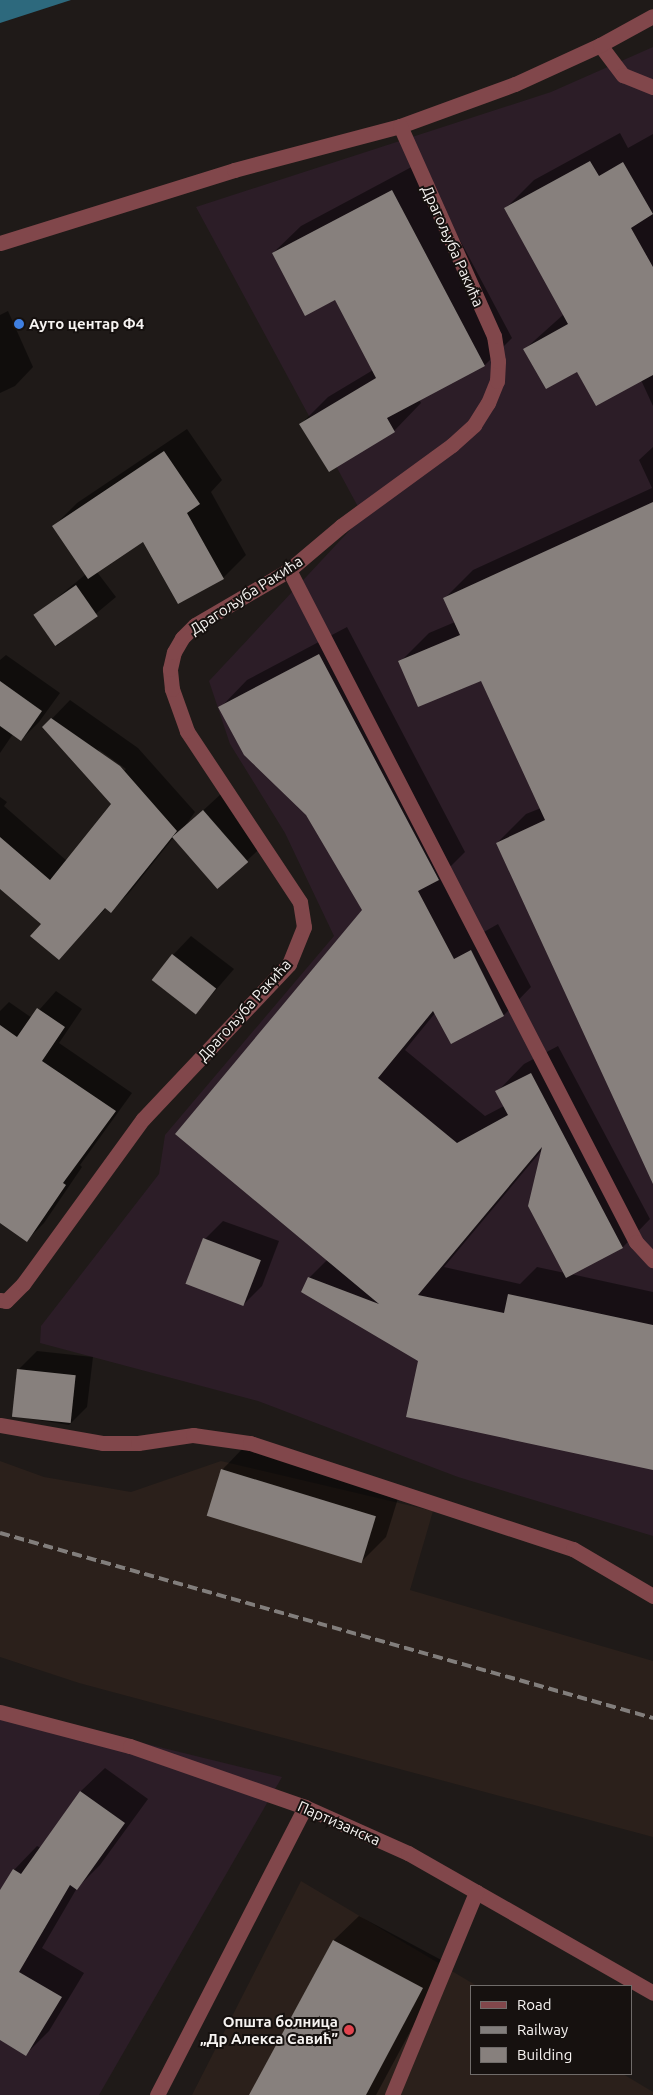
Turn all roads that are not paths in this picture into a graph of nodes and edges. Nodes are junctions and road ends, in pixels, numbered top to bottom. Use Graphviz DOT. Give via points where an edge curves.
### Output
graph roads {
  1 [pos="653,16"];
  2 [pos="600,46"];
  3 [pos="653,87"];
  4 [pos="400,126"];
  5 [pos="0,243"];
  6 [pos="290,570"];
  7 [pos="653,1260"];
  8 [pos="3,1301"];
  9 [pos="0,1425"];
  10 [pos="653,1596"];
  11 [pos="0,1712"];
  12 [pos="305,1807"];
  13 [pos="476,1892"];
  14 [pos="653,1993"];
  15 [pos="157,2095"];
  16 [pos="392,2095"];
  1 -- 2 [label="street"];
  2 -- 3 [label="street" via="622,75"];
  2 -- 4 [label="street" via="515,84"];
  4 -- 5 [label="street" via="234,170"];
  4 -- 6 [label="street, Драгољуба Ракића" via="494,336 497,381 488,404 474,425 452,445 341,526"];
  6 -- 7 [label="street" via="636,1242"];
  6 -- 8 [label="street, Драгољуба Ракића" via="195,625 182,638 170,669 172,689 187,731 300,902 304,927 290,964 143,1120 23,1284"];
  9 -- 10 [label="street" via="103,1443 138,1443 193,1435 250,1443 573,1549"];
  11 -- 12 [label="street, Партизанска" via="130,1746"];
  12 -- 13 [label="street, Партизанска" via="408,1854"];
  12 -- 15 [label="street"];
  13 -- 14 [label="street, Партизанска"];
  13 -- 16 [label="street"];
}
